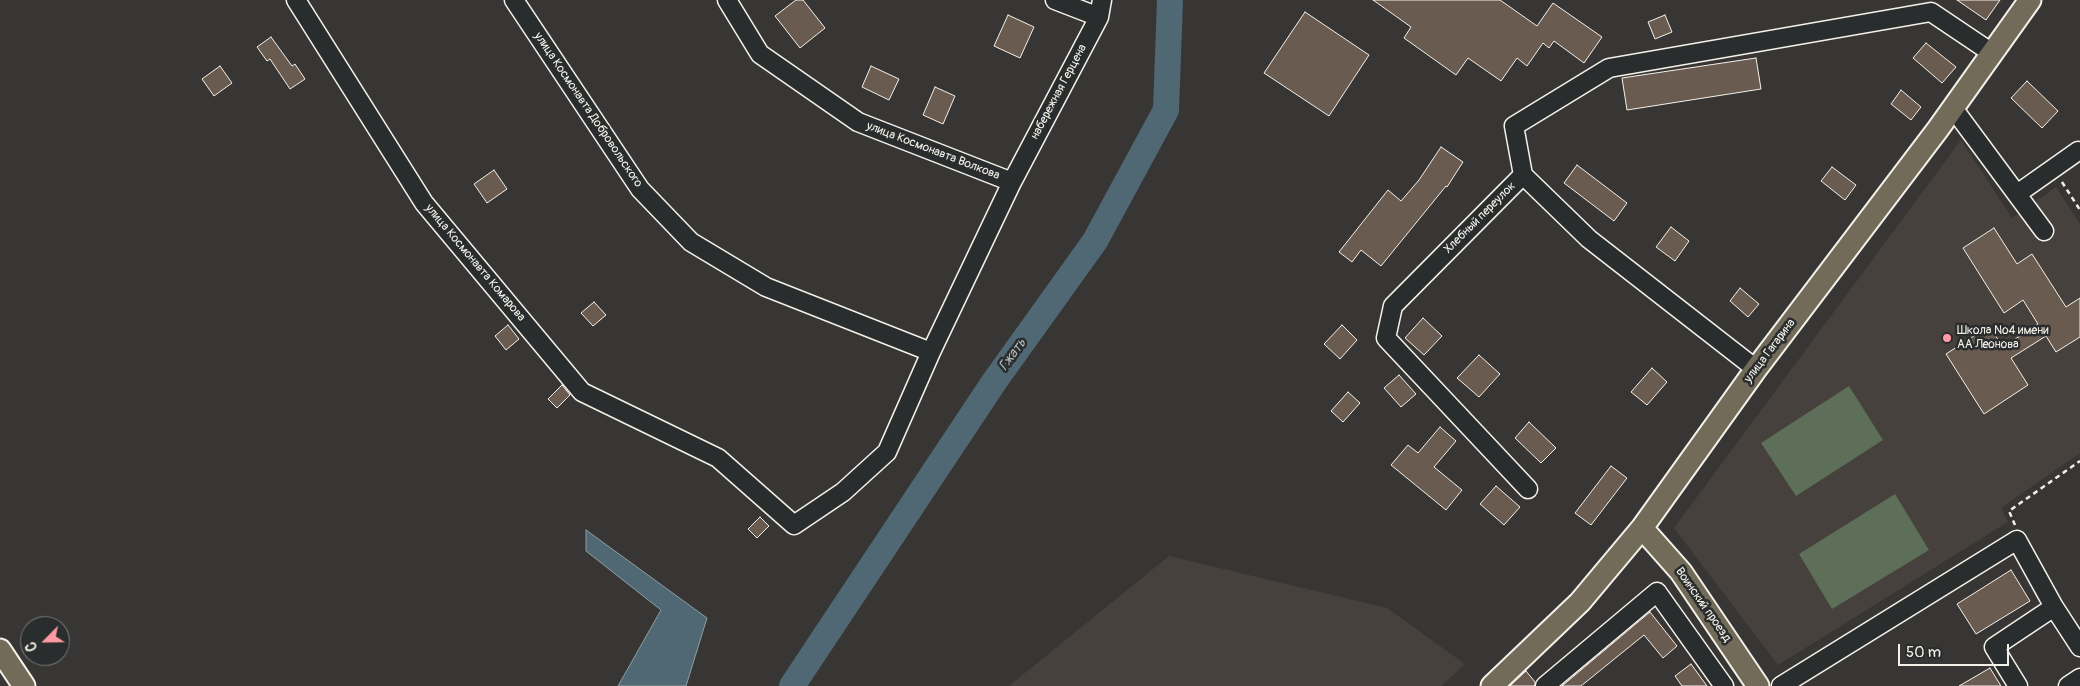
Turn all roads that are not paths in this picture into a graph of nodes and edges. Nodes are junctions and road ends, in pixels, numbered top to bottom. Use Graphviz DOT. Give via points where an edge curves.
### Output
graph roads {
  1 [pos="296,0"];
  2 [pos="514,0"];
  3 [pos="727,0"];
  4 [pos="1055,0"];
  5 [pos="2030,0"];
  6 [pos="1100,8"];
  7 [pos="1992,53"];
  8 [pos="1953,108"];
  9 [pos="2078,151"];
  10 [pos="1523,175"];
  11 [pos="1012,182"];
  12 [pos="2017,194"];
  13 [pos="2044,231"];
  14 [pos="931,352"];
  15 [pos="1756,370"];
  16 [pos="887,452"];
  17 [pos="1528,489"];
  18 [pos="1642,528"];
  19 [pos="2054,607"];
  20 [pos="2080,647"];
  21 [pos="0,650"];
  22 [pos="2080,678"];
  23 [pos="24,686"];
  24 [pos="1492,686"];
  25 [pos="1545,686"];
  26 [pos="1724,686"];
  27 [pos="1758,686"];
  28 [pos="1781,686"];
  29 [pos="2018,686"];
  30 [pos="2068,686"];
  1 -- 16 [label="street, улица Космонавта Комарова" via="424,203 582,392 718,458 794,524 843,492"];
  2 -- 14 [label="street, улица Космонавта Добровольского" via="640,189 691,242 766,287"];
  3 -- 11 [label="street, улица Космонавта Волкова" via="760,54 858,122"];
  4 -- 6 [label="street"];
  5 -- 7 [label="main road, улица Гагарина"];
  6 -- 11 [label="street, набережная Герцена"];
  7 -- 8 [label="main road, улица Гагарина"];
  7 -- 10 [label="street" via="1931,12 1609,68 1514,126"];
  8 -- 12 [label="street"];
  8 -- 15 [label="main road, улица Гагарина"];
  9 -- 12 [label="street"];
  10 -- 15 [label="street, Хлебный переулок" via="1589,239"];
  10 -- 17 [label="street, Хлебный переулок" via="1393,306 1386,338"];
  11 -- 14 [label="street, улица Космонавта Волкова"];
  12 -- 13 [label="street"];
  14 -- 16 [label="street, улица Космонавта Волкова"];
  15 -- 18 [label="main road, улица Гагарина"];
  18 -- 24 [label="main road, улица Гагарина" via="1580,602"];
  18 -- 27 [label="main road, Воинский проезд" via="1681,572"];
  19 -- 20 [label="street"];
  19 -- 28 [label="street" via="2016,540"];
  19 -- 29 [label="street" via="1994,647"];
  21 -- 23 [label="main road"];
  22 -- 30 [label="street"];
  25 -- 26 [label="street" via="1657,592"];
}
